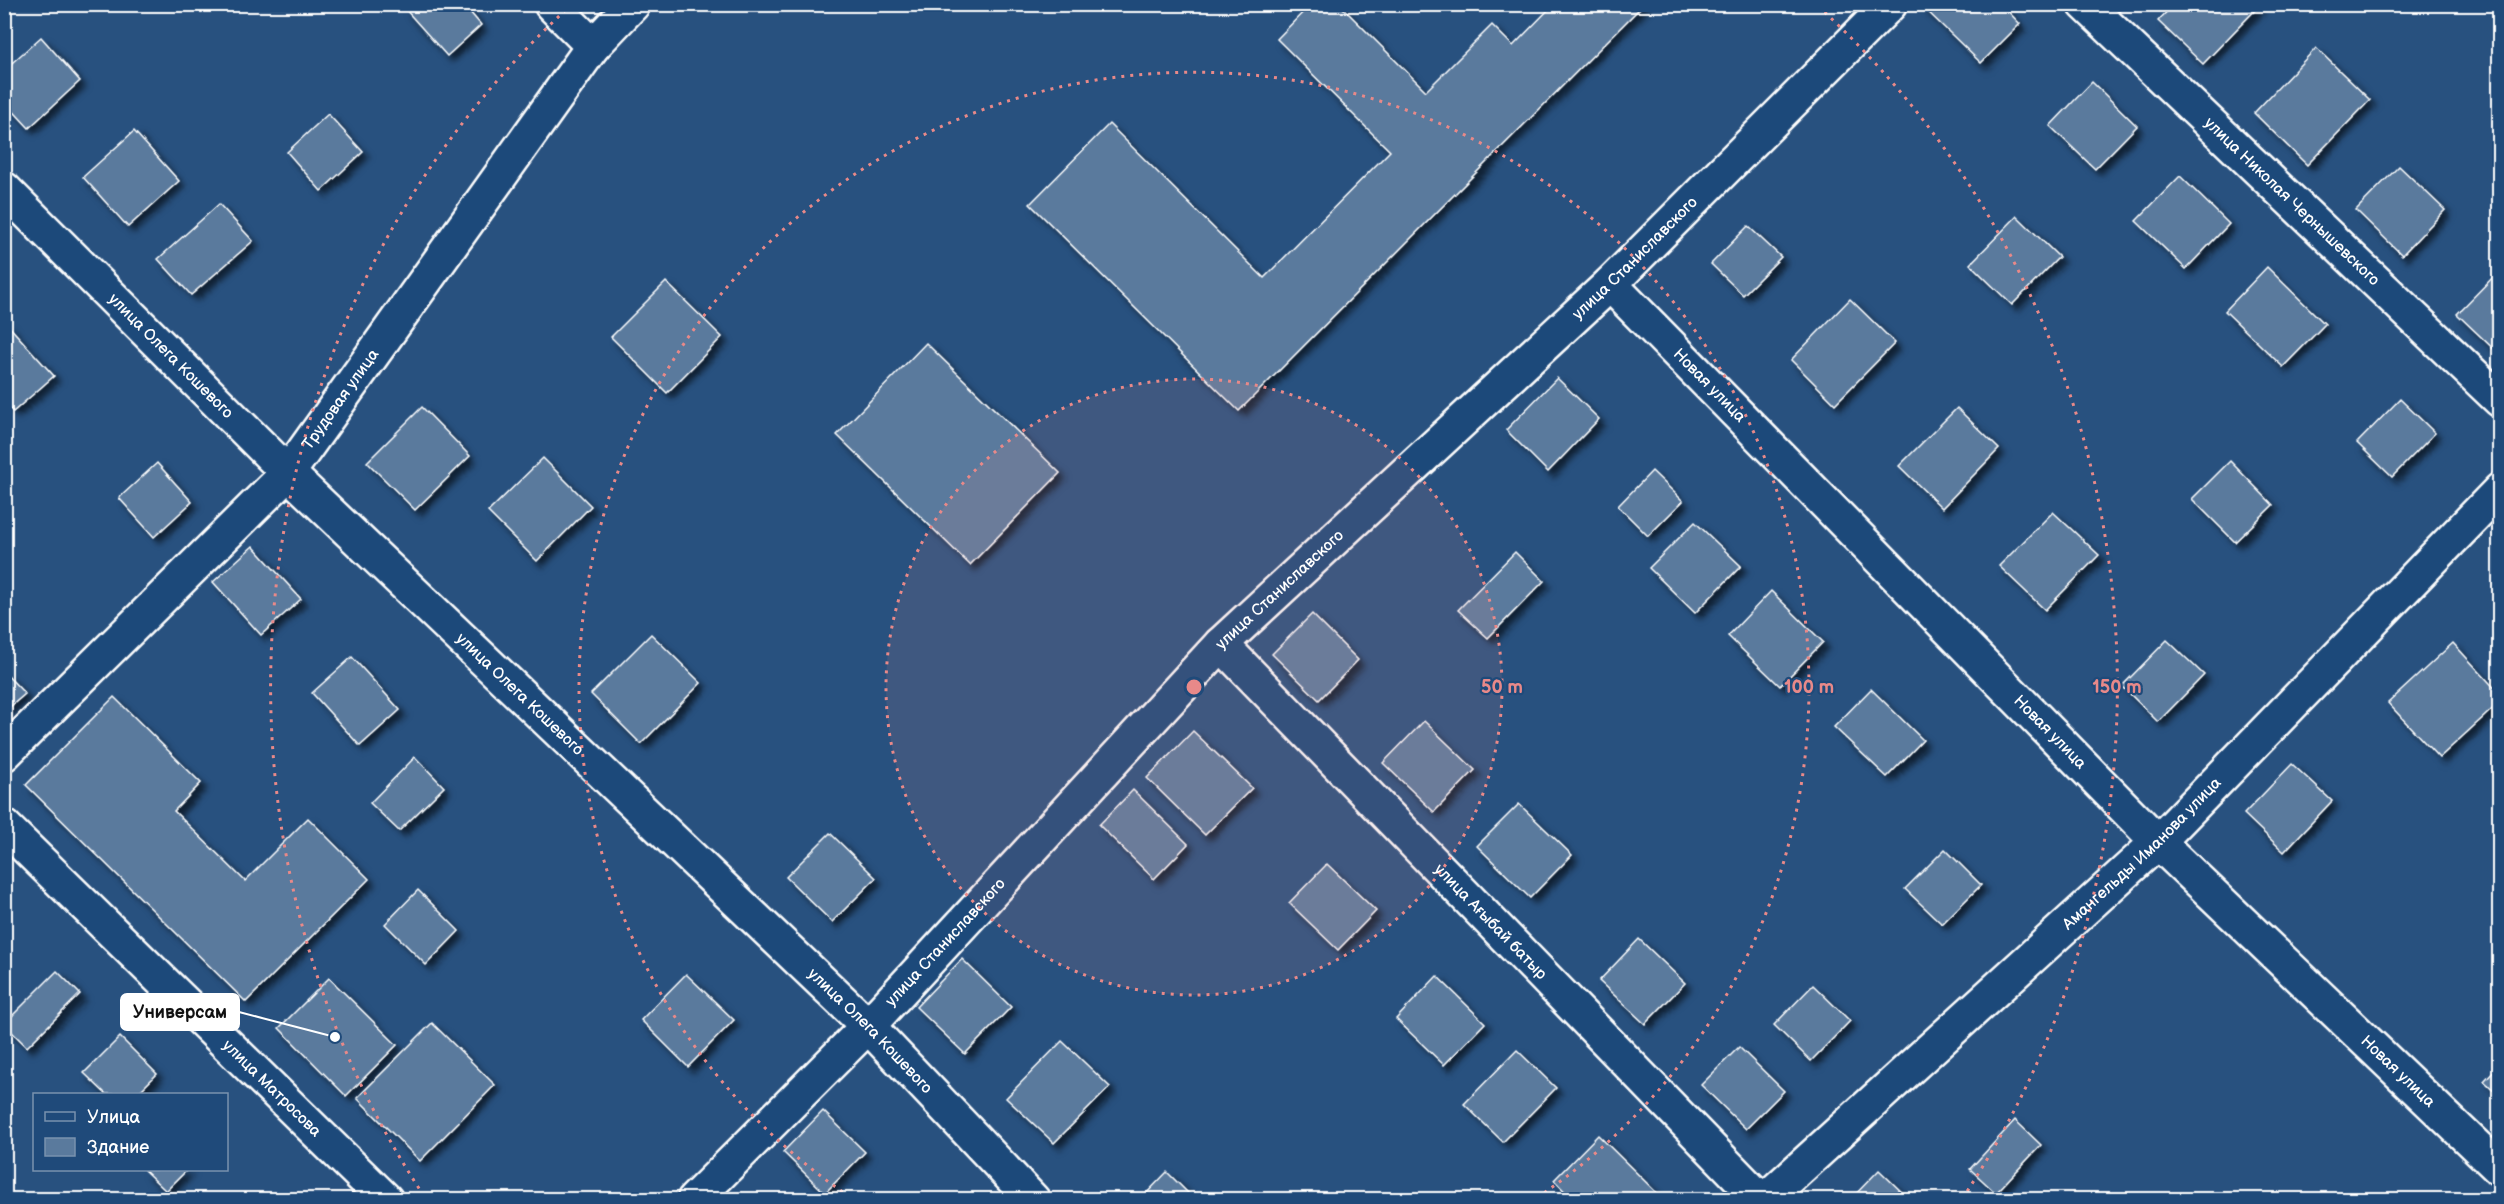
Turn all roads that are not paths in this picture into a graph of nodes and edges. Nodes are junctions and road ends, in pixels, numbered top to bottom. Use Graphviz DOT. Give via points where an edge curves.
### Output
graph roads {
  1 [pos="551,4"];
  2 [pos="633,4"];
  3 [pos="1890,4"];
  4 [pos="2085,4"];
  5 [pos="593,46"];
  6 [pos="4,189"];
  7 [pos="1610,284"];
  8 [pos="2499,400"];
  9 [pos="288,473"];
  10 [pos="2499,490"];
  11 [pos="1221,645"];
  12 [pos="4,754"];
  13 [pos="4,826"];
  14 [pos="2158,842"];
  15 [pos="868,1026"];
  16 [pos="2499,1169"];
  17 [pos="386,1200"];
  18 [pos="694,1200"];
  19 [pos="1034,1200"];
  20 [pos="1763,1200"];
  1 -- 5 [label="street"];
  2 -- 5 [label="street, Трудовая улица"];
  3 -- 7 [label="street, улица Станиславского"];
  4 -- 8 [label="street, улица Николая Чернышевского"];
  5 -- 9 [label="street, Трудовая улица"];
  6 -- 9 [label="street, улица Олега Кошевого"];
  7 -- 11 [label="street, улица Станиславского"];
  7 -- 14 [label="street, Новая улица"];
  9 -- 12 [label="street, Трудовая улица"];
  9 -- 15 [label="street, улица Олега Кошевого"];
  10 -- 14 [label="street, Амангельды Иманова улица"];
  11 -- 15 [label="street, улица Станиславского"];
  11 -- 20 [label="street, улица Ағыбай батыр"];
  13 -- 17 [label="street, улица Матросова"];
  14 -- 16 [label="street, Новая улица"];
  14 -- 20 [label="street, Амангельды Иманова улица"];
  15 -- 18 [label="street, улица Станиславского"];
  15 -- 19 [label="street, улица Олега Кошевого"];
}
